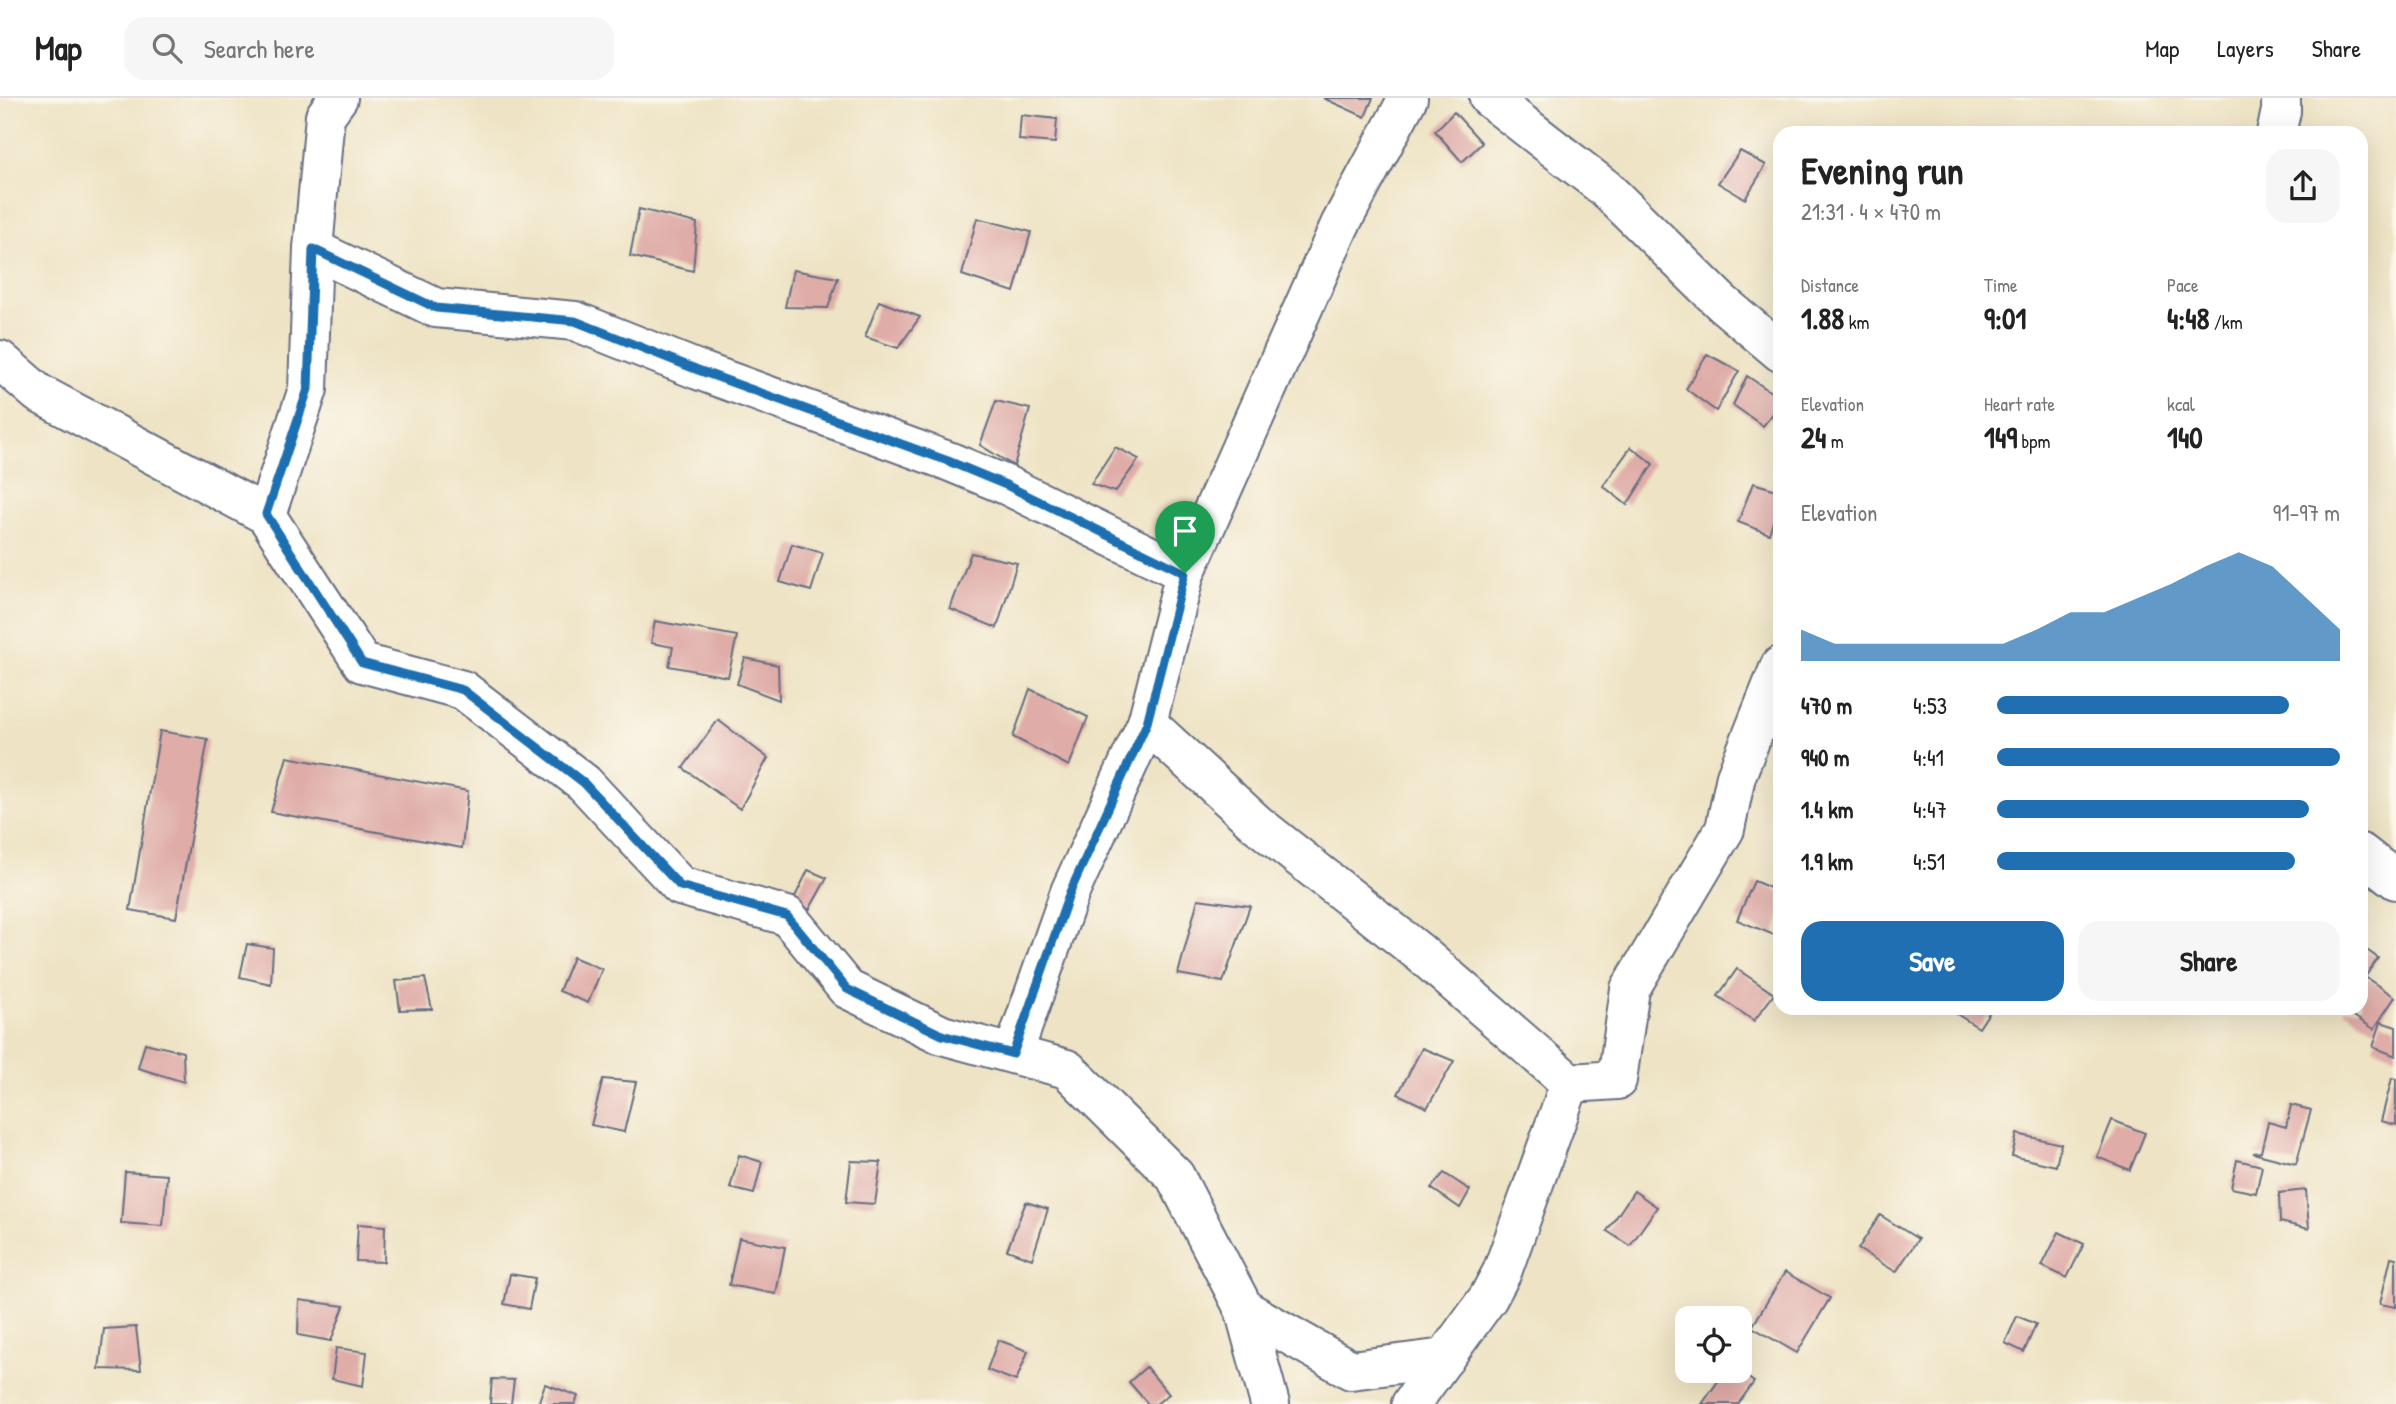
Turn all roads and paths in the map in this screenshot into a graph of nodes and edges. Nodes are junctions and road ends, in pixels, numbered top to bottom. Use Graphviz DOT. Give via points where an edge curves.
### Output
graph roads {
  1 [pos="338,98"];
  2 [pos="1408,98"];
  3 [pos="1489,98"];
  4 [pos="2281,98"];
  5 [pos="2278,126"];
  6 [pos="313,249"];
  7 [pos="1773,346"];
  8 [pos="0,360"];
  9 [pos="266,514"];
  10 [pos="1185,573"];
  11 [pos="1773,684"];
  12 [pos="1147,723"];
  13 [pos="2368,858"];
  14 [pos="2396,880"];
  15 [pos="1013,1054"];
  16 [pos="1570,1083"];
  17 [pos="1244,1309"];
  18 [pos="1445,1358"];
  19 [pos="1270,1404"];
  20 [pos="1411,1404"];
  1 -- 6 [label="street" via="325,116"];
  2 -- 10 [label="street" via="1340,225"];
  3 -- 7 [label="street" via="1605,188 1721,302"];
  4 -- 5 [label="street"];
  6 -- 9 [label="street" via="308,389"];
  6 -- 10 [label="street" via="436,308 575,321 948,461"];
  8 -- 9 [label="street" via="38,393"];
  9 -- 15 [label="street" via="362,663 463,690 584,783 680,886 787,916 847,989 942,1035"];
  10 -- 12 [label="street"];
  11 -- 16 [label="street" via="1737,776 1725,830 1630,989 1617,1080"];
  12 -- 15 [label="street" via="1070,892"];
  12 -- 16 [label="street" via="1257,824 1420,953"];
  13 -- 14 [label="street"];
  15 -- 17 [label="street" via="1067,1069 1175,1176"];
  16 -- 18 [label="street" via="1502,1272"];
  17 -- 18 [label="street" via="1351,1370"];
  17 -- 19 [label="street"];
  18 -- 20 [label="street"];
}
